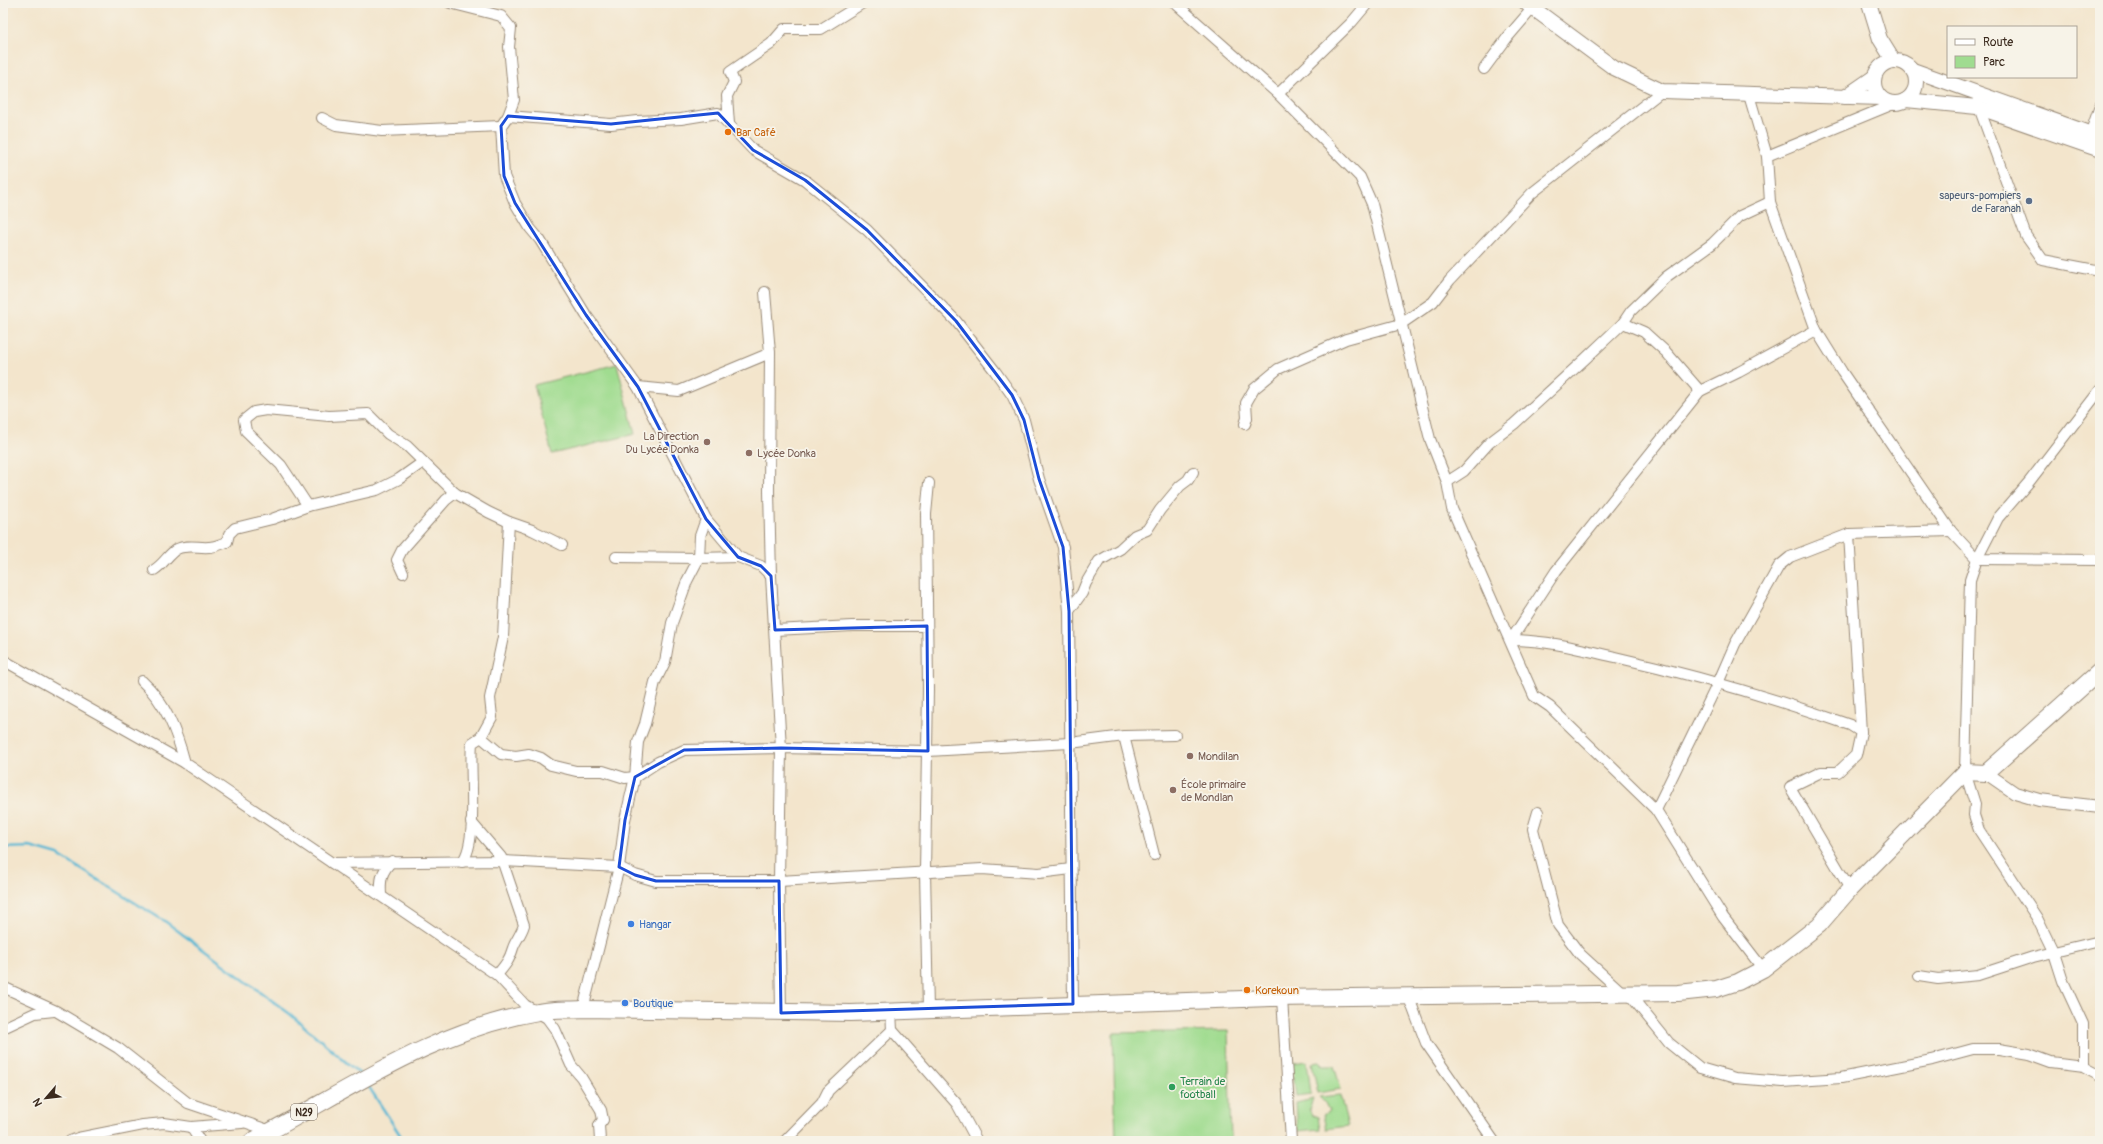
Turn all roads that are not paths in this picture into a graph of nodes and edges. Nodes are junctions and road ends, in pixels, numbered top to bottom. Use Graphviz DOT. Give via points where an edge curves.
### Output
graph roads {
  1 [pos="450,3"];
  2 [pos="863,3"];
  3 [pos="1175,3"];
  4 [pos="1368,3"];
  5 [pos="1869,3"];
  6 [pos="1533,5"];
  7 [pos="1880,39"];
  8 [pos="1893,60"];
  9 [pos="1484,69"];
  10 [pos="1912,70"];
  11 [pos="1876,72"];
  12 [pos="1662,91"];
  13 [pos="1278,94"];
  14 [pos="1749,95"];
  15 [pos="1845,97"];
  16 [pos="1880,98"];
  17 [pos="1977,100"];
  18 [pos="1901,101"];
  19 [pos="2100,106"];
  20 [pos="508,116"];
  21 [pos="322,118"];
  22 [pos="729,124"];
  23 [pos="501,126"];
  24 [pos="2092,138"];
  25 [pos="2100,150"];
  26 [pos="1767,156"];
  27 [pos="1770,202"];
  28 [pos="2100,271"];
  29 [pos="765,292"];
  30 [pos="1623,322"];
  31 [pos="1402,324"];
  32 [pos="1816,330"];
  33 [pos="770,353"];
  34 [pos="638,387"];
  35 [pos="2100,390"];
  36 [pos="1700,391"];
  37 [pos="1245,424"];
  38 [pos="423,462"];
  39 [pos="1193,472"];
  40 [pos="1447,482"];
  41 [pos="929,483"];
  42 [pos="455,493"];
  43 [pos="308,506"];
  44 [pos="706,519"];
  45 [pos="509,522"];
  46 [pos="1951,532"];
  47 [pos="1849,534"];
  48 [pos="562,545"];
  49 [pos="616,557"];
  50 [pos="738,557"];
  51 [pos="699,558"];
  52 [pos="1977,559"];
  53 [pos="2100,560"];
  54 [pos="154,570"];
  55 [pos="404,573"];
  56 [pos="771,576"];
  57 [pos="1069,611"];
  58 [pos="927,626"];
  59 [pos="775,630"];
  60 [pos="1511,640"];
  61 [pos="3,660"];
  62 [pos="2100,671"];
  63 [pos="142,681"];
  64 [pos="1718,683"];
  65 [pos="1861,732"];
  66 [pos="1124,736"];
  67 [pos="1175,736"];
  68 [pos="481,737"];
  69 [pos="1070,743"];
  70 [pos="781,748"];
  71 [pos="928,751"];
  72 [pos="185,763"];
  73 [pos="1965,772"];
  74 [pos="1986,773"];
  75 [pos="635,777"];
  76 [pos="2100,807"];
  77 [pos="1656,810"];
  78 [pos="1538,812"];
  79 [pos="471,822"];
  80 [pos="1154,856"];
  81 [pos="392,861"];
  82 [pos="503,861"];
  83 [pos="462,862"];
  84 [pos="332,863"];
  85 [pos="619,867"];
  86 [pos="1071,869"];
  87 [pos="925,872"];
  88 [pos="779,881"];
  89 [pos="1850,889"];
  90 [pos="381,895"];
  91 [pos="2100,941"];
  92 [pos="2054,953"];
  93 [pos="1763,969"];
  94 [pos="498,975"];
  95 [pos="1919,976"];
  96 [pos="3,987"];
  97 [pos="1627,995"];
  98 [pos="1282,998"];
  99 [pos="1409,998"];
  100 [pos="1073,1004"];
  101 [pos="583,1009"];
  102 [pos="928,1010"];
  103 [pos="56,1011"];
  104 [pos="891,1011"];
  105 [pos="539,1012"];
  106 [pos="781,1013"];
  107 [pos="3,1028"];
  108 [pos="892,1030"];
  109 [pos="2083,1066"];
  110 [pos="2100,1075"];
  111 [pos="244,1123"];
  112 [pos="191,1127"];
  113 [pos="271,1131"];
  114 [pos="970,1137"];
  115 [pos="70,1141"];
  116 [pos="200,1141"];
  117 [pos="252,1141"];
  118 [pos="600,1141"];
  119 [pos="785,1141"];
  120 [pos="977,1141"];
  121 [pos="1291,1141"];
  122 [pos="1494,1141"];
  1 -- 20 [label="street" via="501,16 511,28 509,47 514,100"];
  2 -- 22 [label="street" via="821,29 784,29 771,44 730,72 734,82 727,96"];
  3 -- 13 [label="street"];
  4 -- 13 [label="street"];
  5 -- 7 [label="main road"];
  6 -- 9 [label="street"];
  6 -- 12 [label="main road" via="1614,68"];
  7 -- 8 [label="main road"];
  7 -- 11 [label="main road"];
  8 -- 10 [label="main road" via="1904,62"];
  8 -- 11 [label="main road" via="1883,64"];
  10 -- 17 [label="main road"];
  10 -- 18 [label="main road" via="1916,86 1914,91"];
  11 -- 15 [label="main road"];
  11 -- 16 [label="main road" via="1874,88"];
  12 -- 14 [label="main road"];
  12 -- 31 [label="street" via="1532,193 1450,280 1433,302"];
  13 -- 31 [label="street" via="1360,177 1372,204"];
  14 -- 15 [label="main road"];
  14 -- 26 [label="street"];
  15 -- 16 [label="main road"];
  16 -- 18 [label="main road"];
  17 -- 18 [label="main road"];
  17 -- 24 [label="main road"];
  17 -- 28 [label="street" via="2026,236 2043,260"];
  18 -- 26 [label="street"];
  19 -- 24 [label="street"];
  20 -- 22 [label="street" via="611,124 718,113"];
  20 -- 23 [label="street"];
  21 -- 23 [label="street" via="336,125 382,131"];
  22 -- 57 [label="street" via="753,150 805,180 867,230 956,321 1012,395 1024,420 1039,479 1064,547"];
  23 -- 34 [label="street" via="504,176 515,203 586,316"];
  24 -- 25 [label="main road"];
  26 -- 27 [label="street"];
  27 -- 30 [label="street" via="1740,216 1712,244 1666,277"];
  27 -- 32 [label="street"];
  29 -- 33 [label="street"];
  30 -- 36 [label="street" via="1644,332"];
  30 -- 40 [label="street" via="1520,418 1489,443 1464,471"];
  31 -- 37 [label="street" via="1346,339 1278,369 1254,389 1246,403"];
  31 -- 40 [label="street" via="1430,439"];
  32 -- 36 [label="street"];
  32 -- 46 [label="street"];
  33 -- 34 [label="street" via="679,391"];
  33 -- 56 [label="street" via="768,491"];
  34 -- 44 [label="street"];
  35 -- 52 [label="street" via="1998,518"];
  36 -- 60 [label="street" via="1556,571"];
  38 -- 42 [label="street"];
  38 -- 43 [label="street" via="399,479 377,490"];
  38 -- 43 [label="street" via="368,414 329,416 266,410 254,412 244,420 246,431 281,465"];
  39 -- 57 [label="street" via="1160,510 1147,530 1135,535 1099,561"];
  40 -- 60 [label="street" via="1452,509"];
  41 -- 58 [label="street" via="926,514"];
  42 -- 45 [label="street"];
  42 -- 55 [label="street" via="402,550 397,560"];
  43 -- 54 [label="street" via="272,519 235,528 229,534 227,542 210,548 196,546 177,549 169,555 164,564"];
  44 -- 50 [label="street"];
  44 -- 51 [label="street" via="700,536"];
  45 -- 48 [label="street"];
  45 -- 68 [label="street" via="503,637 490,698 492,717"];
  46 -- 47 [label="street"];
  46 -- 52 [label="street"];
  47 -- 64 [label="street" via="1790,557 1779,566 1735,644"];
  47 -- 65 [label="street"];
  49 -- 51 [label="street"];
  50 -- 51 [label="street"];
  50 -- 56 [label="street" via="761,566"];
  51 -- 75 [label="street" via="687,581 672,623 665,662 655,682 638,742"];
  52 -- 53 [label="street"];
  52 -- 73 [label="street" via="1970,580"];
  56 -- 59 [label="street"];
  57 -- 69 [label="street"];
  58 -- 59 [label="street"];
  58 -- 71 [label="street"];
  59 -- 70 [label="street"];
  60 -- 64 [label="street" via="1540,640"];
  60 -- 77 [label="street" via="1534,696 1550,707"];
  61 -- 72 [label="street"];
  62 -- 74 [label="main road"];
  63 -- 72 [label="street" via="153,691 176,731"];
  64 -- 65 [label="street" via="1850,725"];
  64 -- 77 [label="street"];
  65 -- 89 [label="street" via="1856,755 1838,772 1821,772 1790,787"];
  66 -- 67 [label="street"];
  66 -- 69 [label="street"];
  66 -- 80 [label="street"];
  68 -- 75 [label="street" via="501,754 529,754 551,765 576,771 603,771 625,778"];
  68 -- 79 [label="street" via="472,743"];
  69 -- 71 [label="street"];
  69 -- 86 [label="street"];
  70 -- 71 [label="street"];
  70 -- 75 [label="street" via="684,750 658,762"];
  70 -- 88 [label="street"];
  71 -- 87 [label="street"];
  72 -- 84 [label="street"];
  73 -- 74 [label="main road"];
  73 -- 89 [label="main road, N29"];
  73 -- 92 [label="street" via="1975,804 1974,815 1979,830 2037,918"];
  74 -- 76 [label="street" via="2015,793 2039,800"];
  75 -- 85 [label="street" via="625,820"];
  77 -- 93 [label="street" via="1723,917"];
  78 -- 97 [label="street" via="1533,829 1558,925 1580,954"];
  79 -- 82 [label="street"];
  79 -- 83 [label="street" via="471,840 467,857"];
  81 -- 83 [label="street"];
  81 -- 84 [label="street"];
  81 -- 90 [label="street" via="384,868 380,878"];
  82 -- 83 [label="street"];
  82 -- 85 [label="street"];
  82 -- 94 [label="street" via="514,901 524,925 512,949 512,956"];
  84 -- 90 [label="street"];
  85 -- 88 [label="street" via="656,881"];
  85 -- 101 [label="street"];
  86 -- 87 [label="street" via="1039,873 982,869"];
  86 -- 100 [label="street"];
  87 -- 88 [label="street"];
  87 -- 102 [label="street"];
  88 -- 106 [label="street"];
  89 -- 93 [label="main road, N29" via="1819,925"];
  90 -- 94 [label="street"];
  91 -- 92 [label="street"];
  92 -- 95 [label="street" via="2032,957 1978,976 1938,979"];
  92 -- 109 [label="street" via="2063,981 2083,1024"];
  93 -- 97 [label="main road, N29" via="1738,982 1716,988 1678,994"];
  94 -- 105 [label="street" via="525,1006"];
  96 -- 103 [label="street"];
  97 -- 99 [label="main road, N29"];
  97 -- 109 [label="street" via="1669,1043 1700,1068 1735,1078 1783,1082 1841,1078 1973,1049 2029,1054 2051,1062"];
  98 -- 99 [label="main road, N29"];
  98 -- 100 [label="main road, N29"];
  98 -- 121 [label="street"];
  99 -- 122 [label="street" via="1426,1044"];
  100 -- 102 [label="main road, N29"];
  101 -- 105 [label="main road, N29"];
  101 -- 106 [label="main road, N29"];
  102 -- 104 [label="main road, N29"];
  103 -- 107 [label="street" via="35,1013"];
  103 -- 111 [label="street" via="118,1048 188,1103"];
  104 -- 106 [label="main road, N29"];
  104 -- 108 [label="street"];
  105 -- 113 [label="main road, N29" via="505,1019 432,1044 363,1079"];
  105 -- 118 [label="street" via="555,1029 571,1065 581,1076 601,1110 603,1120 599,1125"];
  108 -- 114 [label="street" via="957,1104"];
  108 -- 119 [label="street" via="828,1090 822,1103"];
  109 -- 110 [label="street"];
  111 -- 112 [label="street"];
  111 -- 113 [label="street"];
  112 -- 115 [label="street" via="164,1123 143,1125"];
  112 -- 116 [label="street"];
  113 -- 117 [label="main road, N29"];
  114 -- 120 [label="street"];
}
